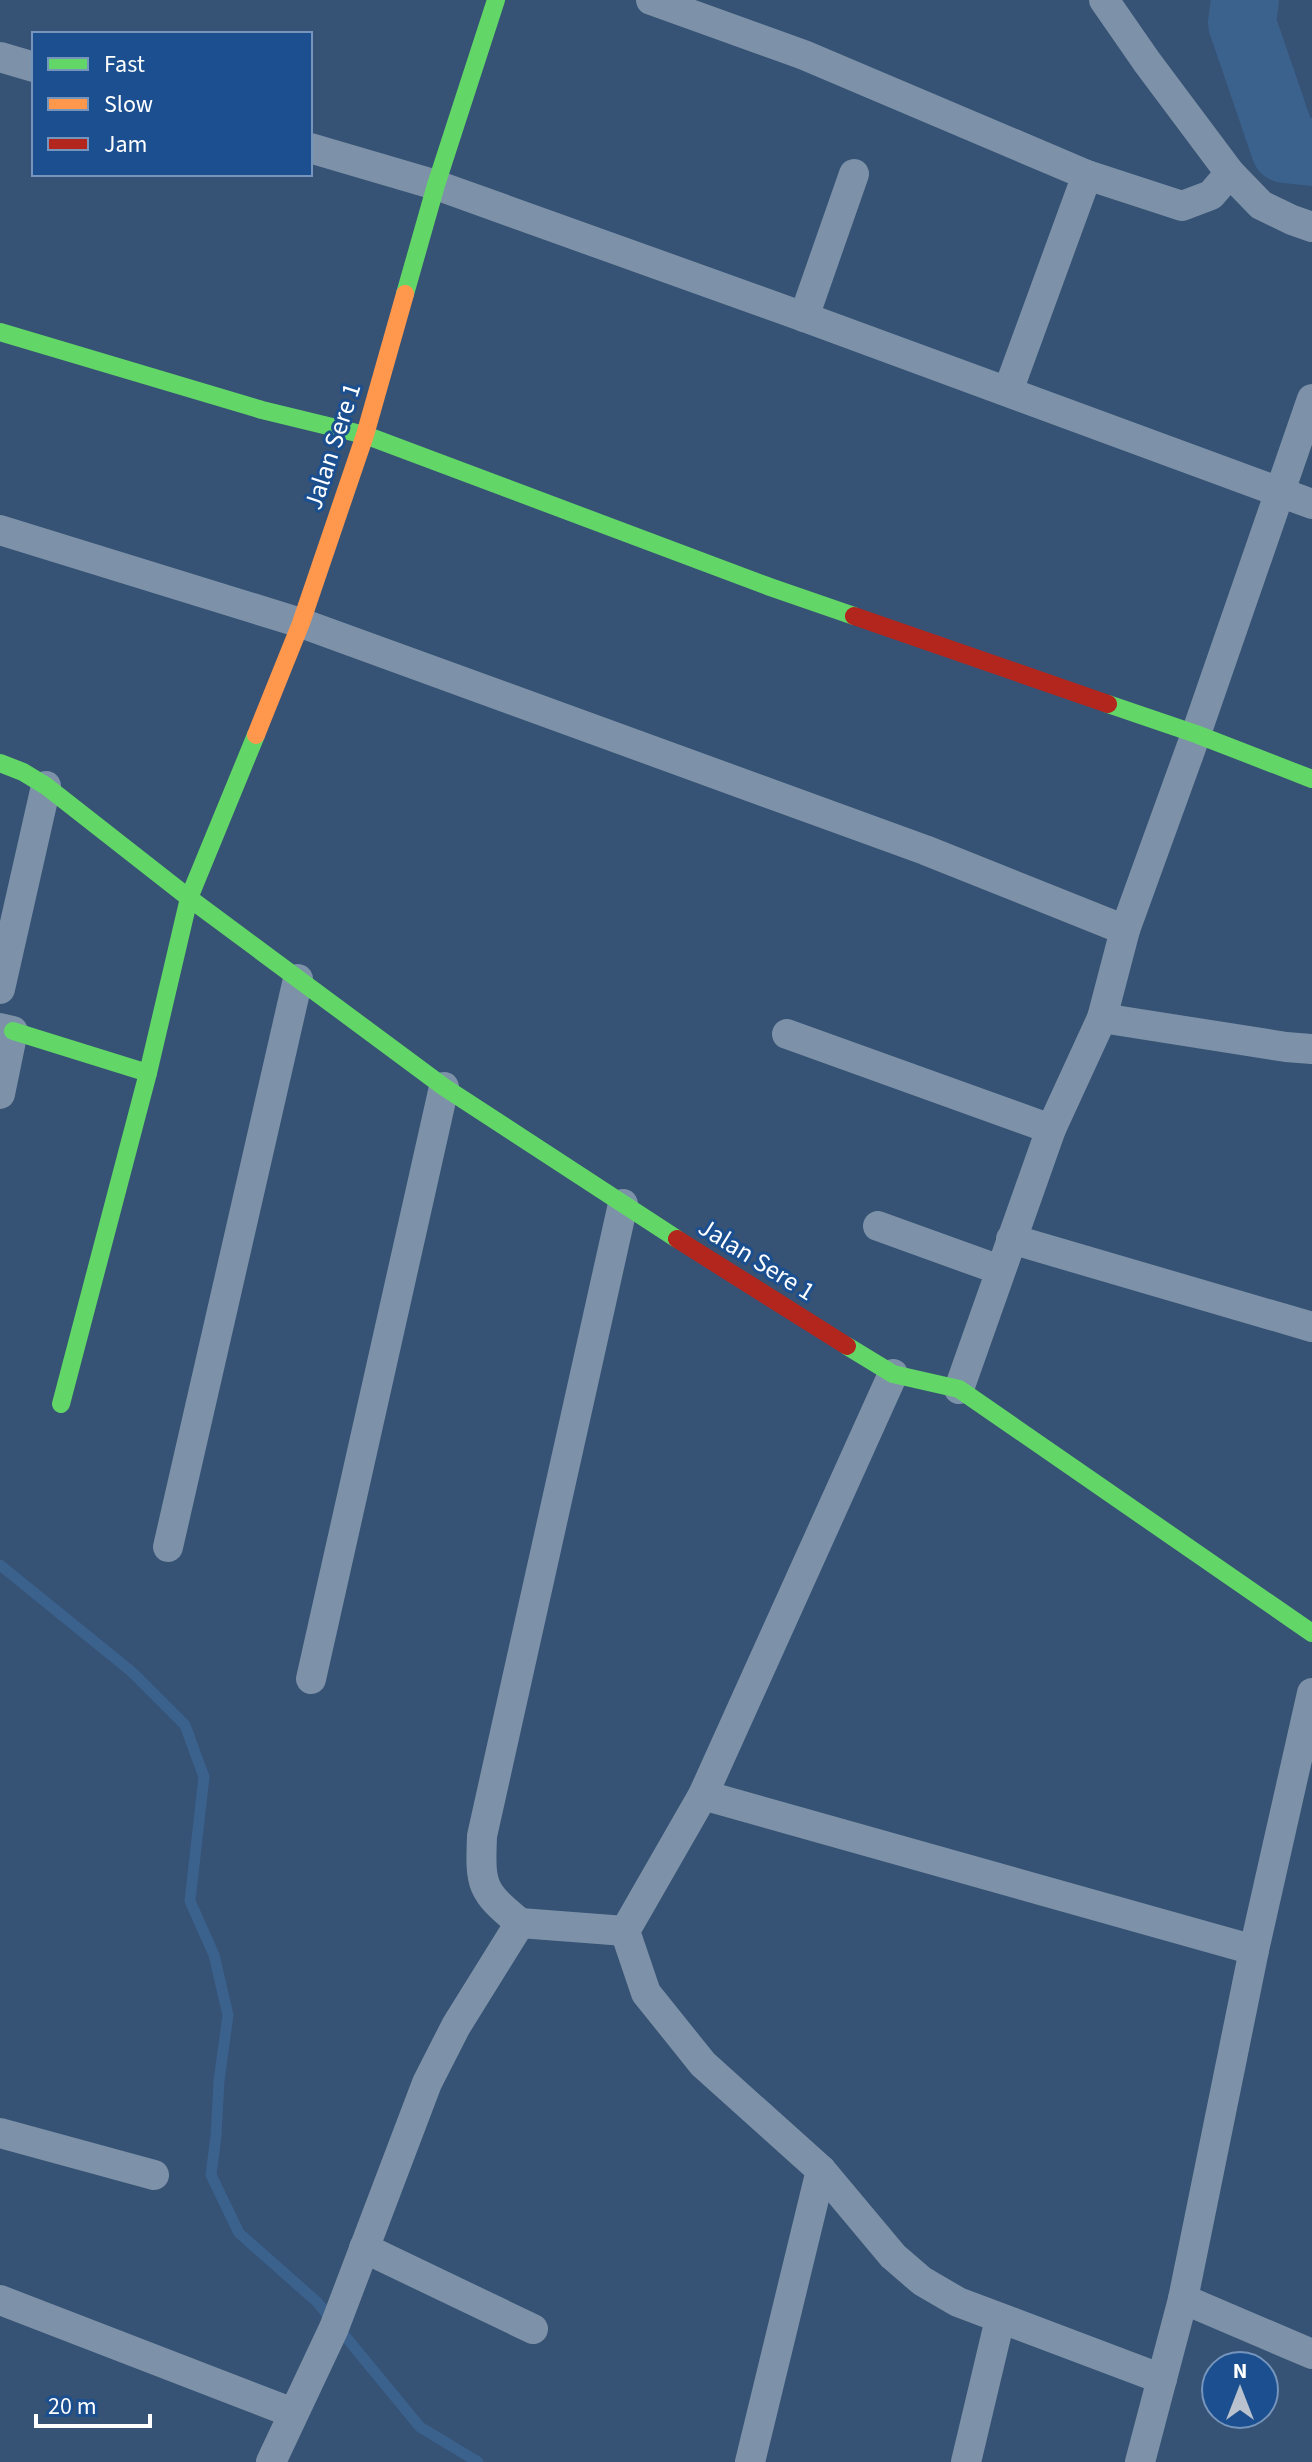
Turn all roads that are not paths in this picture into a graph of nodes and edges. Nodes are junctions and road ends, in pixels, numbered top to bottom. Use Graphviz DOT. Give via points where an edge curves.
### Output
graph roads {
  1 [pos="496,0"];
  2 [pos="651,0"];
  3 [pos="1104,0"];
  4 [pos="0,57"];
  5 [pos="32,66"];
  6 [pos="312,149"];
  7 [pos="1230,173"];
  8 [pos="854,174"];
  9 [pos="1087,175"];
  10 [pos="436,185"];
  11 [pos="1312,227"];
  12 [pos="804,317"];
  13 [pos="0,332"];
  14 [pos="1008,391"];
  15 [pos="1312,399"];
  16 [pos="365,435"];
  17 [pos="1280,491"];
  18 [pos="1312,504"];
  19 [pos="0,530"];
  20 [pos="301,623"];
  21 [pos="1196,734"];
  22 [pos="0,763"];
  23 [pos="1312,779"];
  24 [pos="46,786"];
  25 [pos="189,898"];
  26 [pos="1125,930"];
  27 [pos="298,979"];
  28 [pos="0,989"];
  29 [pos="1102,1018"];
  30 [pos="6,1030"];
  31 [pos="787,1034"];
  32 [pos="1312,1049"];
  33 [pos="148,1073"];
  34 [pos="444,1087"];
  35 [pos="0,1094"];
  36 [pos="1051,1129"];
  37 [pos="623,1204"];
  38 [pos="878,1226"];
  39 [pos="1011,1239"];
  40 [pos="1000,1270"];
  41 [pos="1312,1327"];
  42 [pos="893,1374"];
  43 [pos="959,1389"];
  44 [pos="61,1404"];
  45 [pos="168,1547"];
  46 [pos="1312,1633"];
  47 [pos="311,1679"];
  48 [pos="1312,1693"];
  49 [pos="703,1795"];
  50 [pos="520,1923"];
  51 [pos="625,1931"];
  52 [pos="1254,1950"];
  53 [pos="0,2133"];
  54 [pos="821,2170"];
  55 [pos="154,2175"];
  56 [pos="364,2248"];
  57 [pos="1183,2299"];
  58 [pos="0,2300"];
  59 [pos="1000,2319"];
  60 [pos="533,2329"];
  61 [pos="1312,2354"];
  62 [pos="1162,2379"];
  63 [pos="293,2413"];
  64 [pos="271,2462"];
  65 [pos="750,2462"];
  66 [pos="966,2462"];
  67 [pos="1140,2462"];
  1 -- 10 [label="street, Jalan Sere 1"];
  2 -- 9 [label="street" via="804,55"];
  3 -- 7 [label="street"];
  4 -- 5 [label="street"];
  6 -- 10 [label="street"];
  7 -- 9 [label="street" via="1211,195 1182,206"];
  7 -- 11 [label="street" via="1261,205"];
  8 -- 12 [label="street"];
  9 -- 14 [label="street"];
  10 -- 12 [label="street"];
  10 -- 16 [label="street, Jalan Sere 1"];
  12 -- 14 [label="street"];
  13 -- 16 [label="street"];
  14 -- 17 [label="street"];
  15 -- 17 [label="street"];
  16 -- 20 [label="street, Jalan Sere 1"];
  16 -- 21 [label="street" via="770,587"];
  17 -- 18 [label="street"];
  17 -- 21 [label="street"];
  19 -- 20 [label="street"];
  20 -- 25 [label="street, Jalan Sere 1"];
  20 -- 26 [label="street" via="911,845"];
  21 -- 23 [label="street"];
  21 -- 26 [label="street"];
  22 -- 24 [label="street, Jalan Sere 1"];
  24 -- 25 [label="street, Jalan Sere 1"];
  24 -- 28 [label="street"];
  25 -- 27 [label="street, Jalan Sere 1"];
  25 -- 33 [label="street, Jalan Sere 1"];
  26 -- 29 [label="street"];
  27 -- 34 [label="street, Jalan Sere 1"];
  27 -- 45 [label="street"];
  29 -- 32 [label="street"];
  29 -- 36 [label="street"];
  30 -- 33 [label="street"];
  30 -- 35 [label="street"];
  31 -- 36 [label="street"];
  33 -- 44 [label="street, Jalan Sere 1"];
  34 -- 37 [label="street, Jalan Sere 1"];
  34 -- 47 [label="street"];
  36 -- 39 [label="street"];
  37 -- 42 [label="street, Jalan Sere 1"];
  37 -- 50 [label="street" via="482,1836 483,1883 492,1901"];
  38 -- 40 [label="street"];
  39 -- 40 [label="street"];
  39 -- 41 [label="street"];
  40 -- 43 [label="street"];
  42 -- 43 [label="street, Jalan Sere 1"];
  42 -- 49 [label="street"];
  43 -- 46 [label="street, Jalan Sere 1"];
  48 -- 52 [label="street"];
  49 -- 51 [label="street"];
  49 -- 52 [label="street"];
  50 -- 51 [label="street"];
  50 -- 56 [label="street" via="427,2083"];
  51 -- 54 [label="street" via="646,1993 703,2064"];
  52 -- 57 [label="street"];
  53 -- 55 [label="street"];
  54 -- 59 [label="street" via="893,2256 922,2281"];
  54 -- 65 [label="street"];
  56 -- 60 [label="street"];
  56 -- 63 [label="street" via="334,2328"];
  57 -- 61 [label="street"];
  57 -- 62 [label="street"];
  58 -- 63 [label="street"];
  59 -- 62 [label="street"];
  59 -- 66 [label="street"];
  62 -- 67 [label="street"];
  63 -- 64 [label="street"];
}
